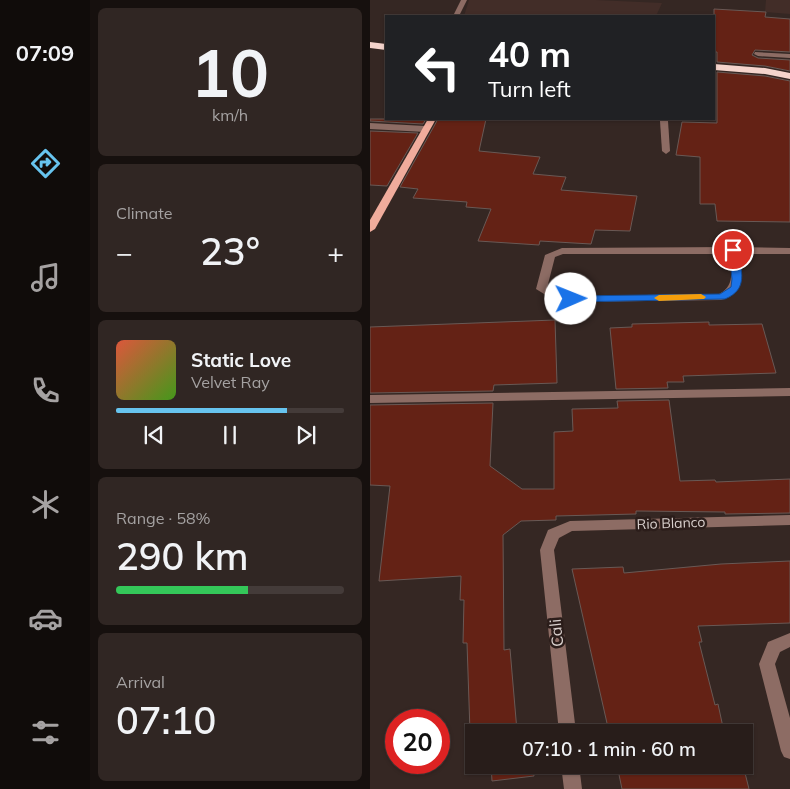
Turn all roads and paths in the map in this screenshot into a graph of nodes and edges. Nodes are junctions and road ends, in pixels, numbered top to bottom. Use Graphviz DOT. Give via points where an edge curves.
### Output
graph roads {
  1 [pos="464,0"];
  2 [pos="456,15"];
  3 [pos="370,37"];
  4 [pos="385,39"];
  5 [pos="370,46"];
  6 [pos="385,47"];
  7 [pos="758,54"];
  8 [pos="790,56"];
  9 [pos="715,67"];
  10 [pos="715,76"];
  11 [pos="788,76"];
  12 [pos="431,120"];
  13 [pos="664,121"];
  14 [pos="370,126"];
  15 [pos="425,129"];
  16 [pos="666,151"];
  17 [pos="370,229"];
  18 [pos="733,250"];
  19 [pos="790,251"];
  20 [pos="790,392"];
  21 [pos="370,399"];
  22 [pos="790,520"];
  23 [pos="553,534"];
  24 [pos="790,640"];
  25 [pos="566,724"];
  26 [pos="790,751"];
  27 [pos="571,774"];
  28 [pos="573,789"];
  1 -- 2 [label="street"];
  3 -- 4 [label="highway"];
  5 -- 6 [label="highway"];
  7 -- 8 [label="street"];
  9 -- 11 [label="highway"];
  10 -- 11 [label="highway" via="764,81"];
  12 -- 15 [label="main road"];
  13 -- 16 [label="street"];
  14 -- 15 [label="street"];
  15 -- 17 [label="main road"];
  18 -- 18 [label="street" via="562,251 550,255 541,289 571,299 721,297 736,288"];
  18 -- 19 [label="street"];
  20 -- 21 [label="street"];
  22 -- 23 [label="street, Rio Blanco" via="570,526"];
  23 -- 25 [label="street, Cali" via="547,550"];
  24 -- 26 [label="street" via="774,647 767,664"];
  27 -- 28 [label="street"];
}
